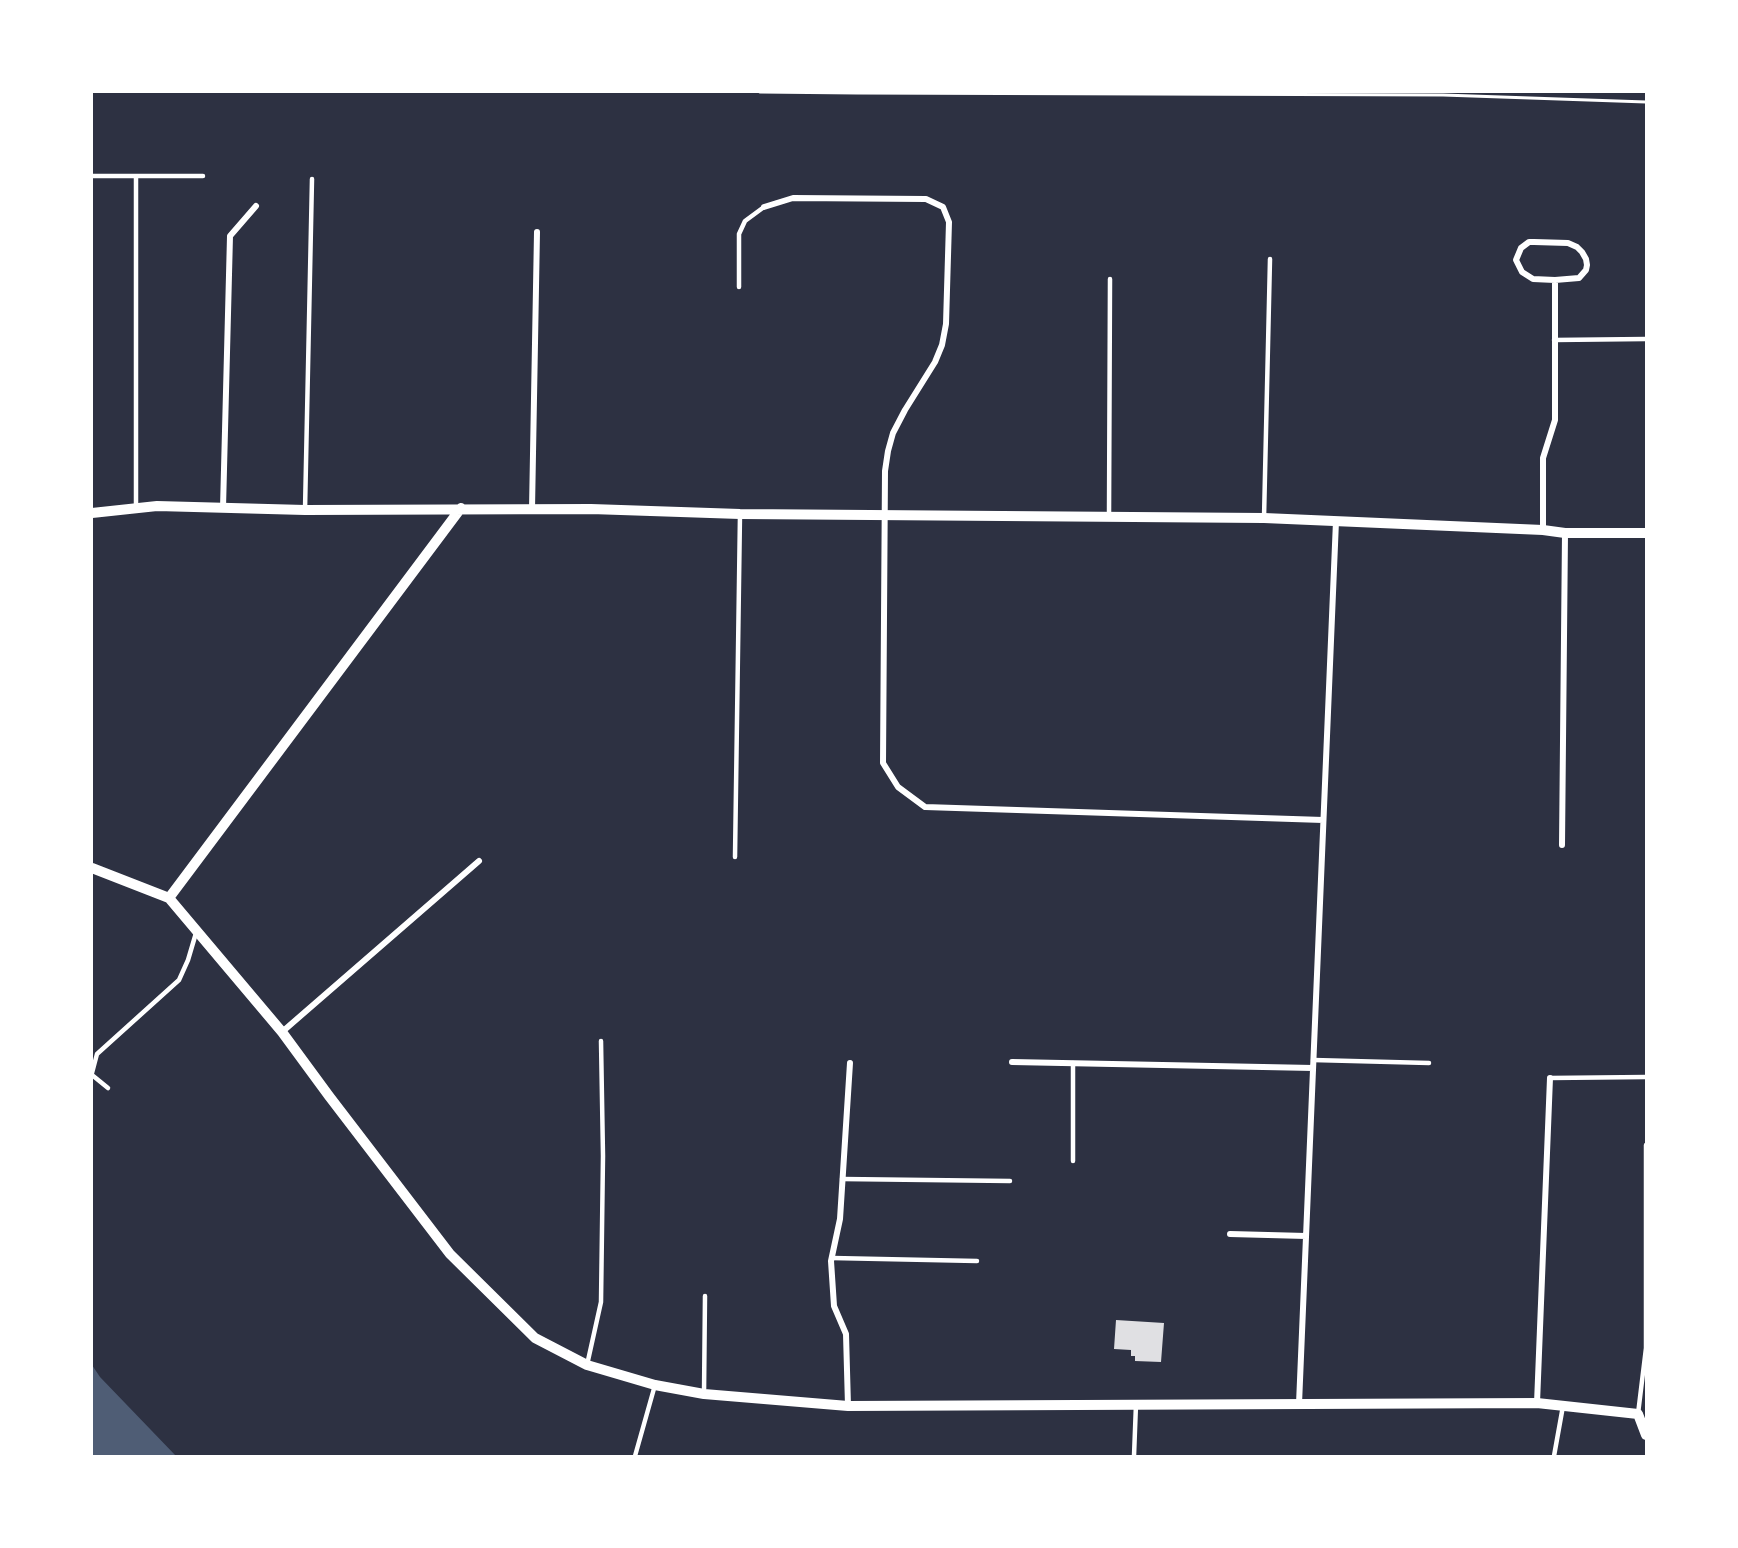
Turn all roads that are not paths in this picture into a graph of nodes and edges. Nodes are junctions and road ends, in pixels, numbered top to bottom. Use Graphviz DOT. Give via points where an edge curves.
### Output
graph roads {
  1 [pos="92,176"];
  2 [pos="136,176"];
  3 [pos="202,176"];
  4 [pos="312,179"];
  5 [pos="256,206"];
  6 [pos="764,207"];
  7 [pos="537,232"];
  8 [pos="1270,259"];
  9 [pos="1110,279"];
  10 [pos="1555,280"];
  11 [pos="739,287"];
  12 [pos="1647,339"];
  13 [pos="1554,340"];
  14 [pos="136,508"];
  15 [pos="223,508"];
  16 [pos="461,508"];
  17 [pos="532,508"];
  18 [pos="304,510"];
  19 [pos="92,513"];
  20 [pos="740,514"];
  21 [pos="885,514"];
  22 [pos="1108,516"];
  23 [pos="1264,518"];
  24 [pos="1336,521"];
  25 [pos="1543,530"];
  26 [pos="1565,533"];
  27 [pos="1647,533"];
  28 [pos="1323,820"];
  29 [pos="1562,845"];
  30 [pos="735,857"];
  31 [pos="479,861"];
  32 [pos="92,868"];
  33 [pos="169,898"];
  34 [pos="196,930"];
  35 [pos="282,1032"];
  36 [pos="602,1041"];
  37 [pos="1012,1062"];
  38 [pos="850,1063"];
  39 [pos="1073,1063"];
  40 [pos="1429,1063"];
  41 [pos="1313,1064"];
  42 [pos="92,1074"];
  43 [pos="1647,1077"];
  44 [pos="1550,1078"];
  45 [pos="108,1088"];
  46 [pos="1646,1144"];
  47 [pos="1073,1161"];
  48 [pos="842,1179"];
  49 [pos="1010,1181"];
  50 [pos="1230,1234"];
  51 [pos="1306,1236"];
  52 [pos="832,1258"];
  53 [pos="977,1261"];
  54 [pos="705,1296"];
  55 [pos="587,1365"];
  56 [pos="655,1385"];
  57 [pos="704,1394"];
  58 [pos="1537,1403"];
  59 [pos="1136,1404"];
  60 [pos="1299,1404"];
  61 [pos="848,1406"];
  62 [pos="1563,1406"];
  63 [pos="1642,1414"];
  64 [pos="1647,1436"];
  65 [pos="636,1456"];
  66 [pos="1134,1456"];
  67 [pos="1554,1456"];
  1 -- 2 [label="lane"];
  2 -- 3 [label="lane"];
  2 -- 14 [label="lane"];
  4 -- 18 [label="lane"];
  5 -- 15 [label="street" via="230,236"];
  6 -- 11 [label="lane" via="745,221 739,234"];
  6 -- 21 [label="street" via="793,198 926,199 943,207 949,222 942,345 893,434 885,471"];
  7 -- 17 [label="street"];
  8 -- 23 [label="lane"];
  9 -- 22 [label="lane"];
  10 -- 10 [label="street" via="1579,279 1586,270 1586,259 1576,246 1530,242 1521,248 1516,260 1522,272 1533,279"];
  10 -- 13 [label="street"];
  12 -- 13 [label="lane"];
  13 -- 25 [label="street" via="1555,420 1543,458"];
  14 -- 15 [label="street"];
  14 -- 19 [label="street"];
  15 -- 18 [label="street"];
  16 -- 17 [label="street"];
  16 -- 18 [label="street"];
  16 -- 33 [label="street"];
  17 -- 20 [label="street"];
  20 -- 21 [label="street"];
  20 -- 30 [label="lane"];
  21 -- 22 [label="street"];
  21 -- 28 [label="street" via="883,763 898,787 925,807"];
  22 -- 23 [label="street"];
  23 -- 24 [label="street"];
  24 -- 25 [label="street"];
  24 -- 28 [label="street"];
  25 -- 26 [label="street"];
  26 -- 27 [label="street"];
  26 -- 29 [label="street"];
  28 -- 41 [label="street"];
  31 -- 35 [label="street"];
  32 -- 33 [label="street"];
  33 -- 34 [label="street"];
  34 -- 35 [label="street"];
  34 -- 42 [label="lane" via="179,980 97,1054"];
  35 -- 55 [label="street" via="450,1254 536,1338"];
  36 -- 55 [label="lane" via="601,1302"];
  37 -- 39 [label="street"];
  38 -- 48 [label="street"];
  39 -- 41 [label="street"];
  39 -- 47 [label="lane"];
  40 -- 41 [label="lane"];
  41 -- 51 [label="street"];
  42 -- 45 [label="lane"];
  43 -- 44 [label="lane"];
  44 -- 58 [label="street"];
  46 -- 63 [label="lane" via="1646,1348"];
  48 -- 49 [label="lane"];
  48 -- 52 [label="street" via="840,1219"];
  50 -- 51 [label="street"];
  51 -- 60 [label="street"];
  52 -- 53 [label="lane"];
  52 -- 61 [label="street" via="834,1306 846,1334"];
  54 -- 57 [label="lane"];
  55 -- 56 [label="street"];
  56 -- 57 [label="street"];
  56 -- 65 [label="lane"];
  57 -- 61 [label="street"];
  58 -- 60 [label="street"];
  58 -- 62 [label="street"];
  59 -- 60 [label="street"];
  59 -- 61 [label="street"];
  59 -- 66 [label="lane"];
  62 -- 63 [label="street"];
  62 -- 67 [label="lane"];
  63 -- 64 [label="street"];
}
